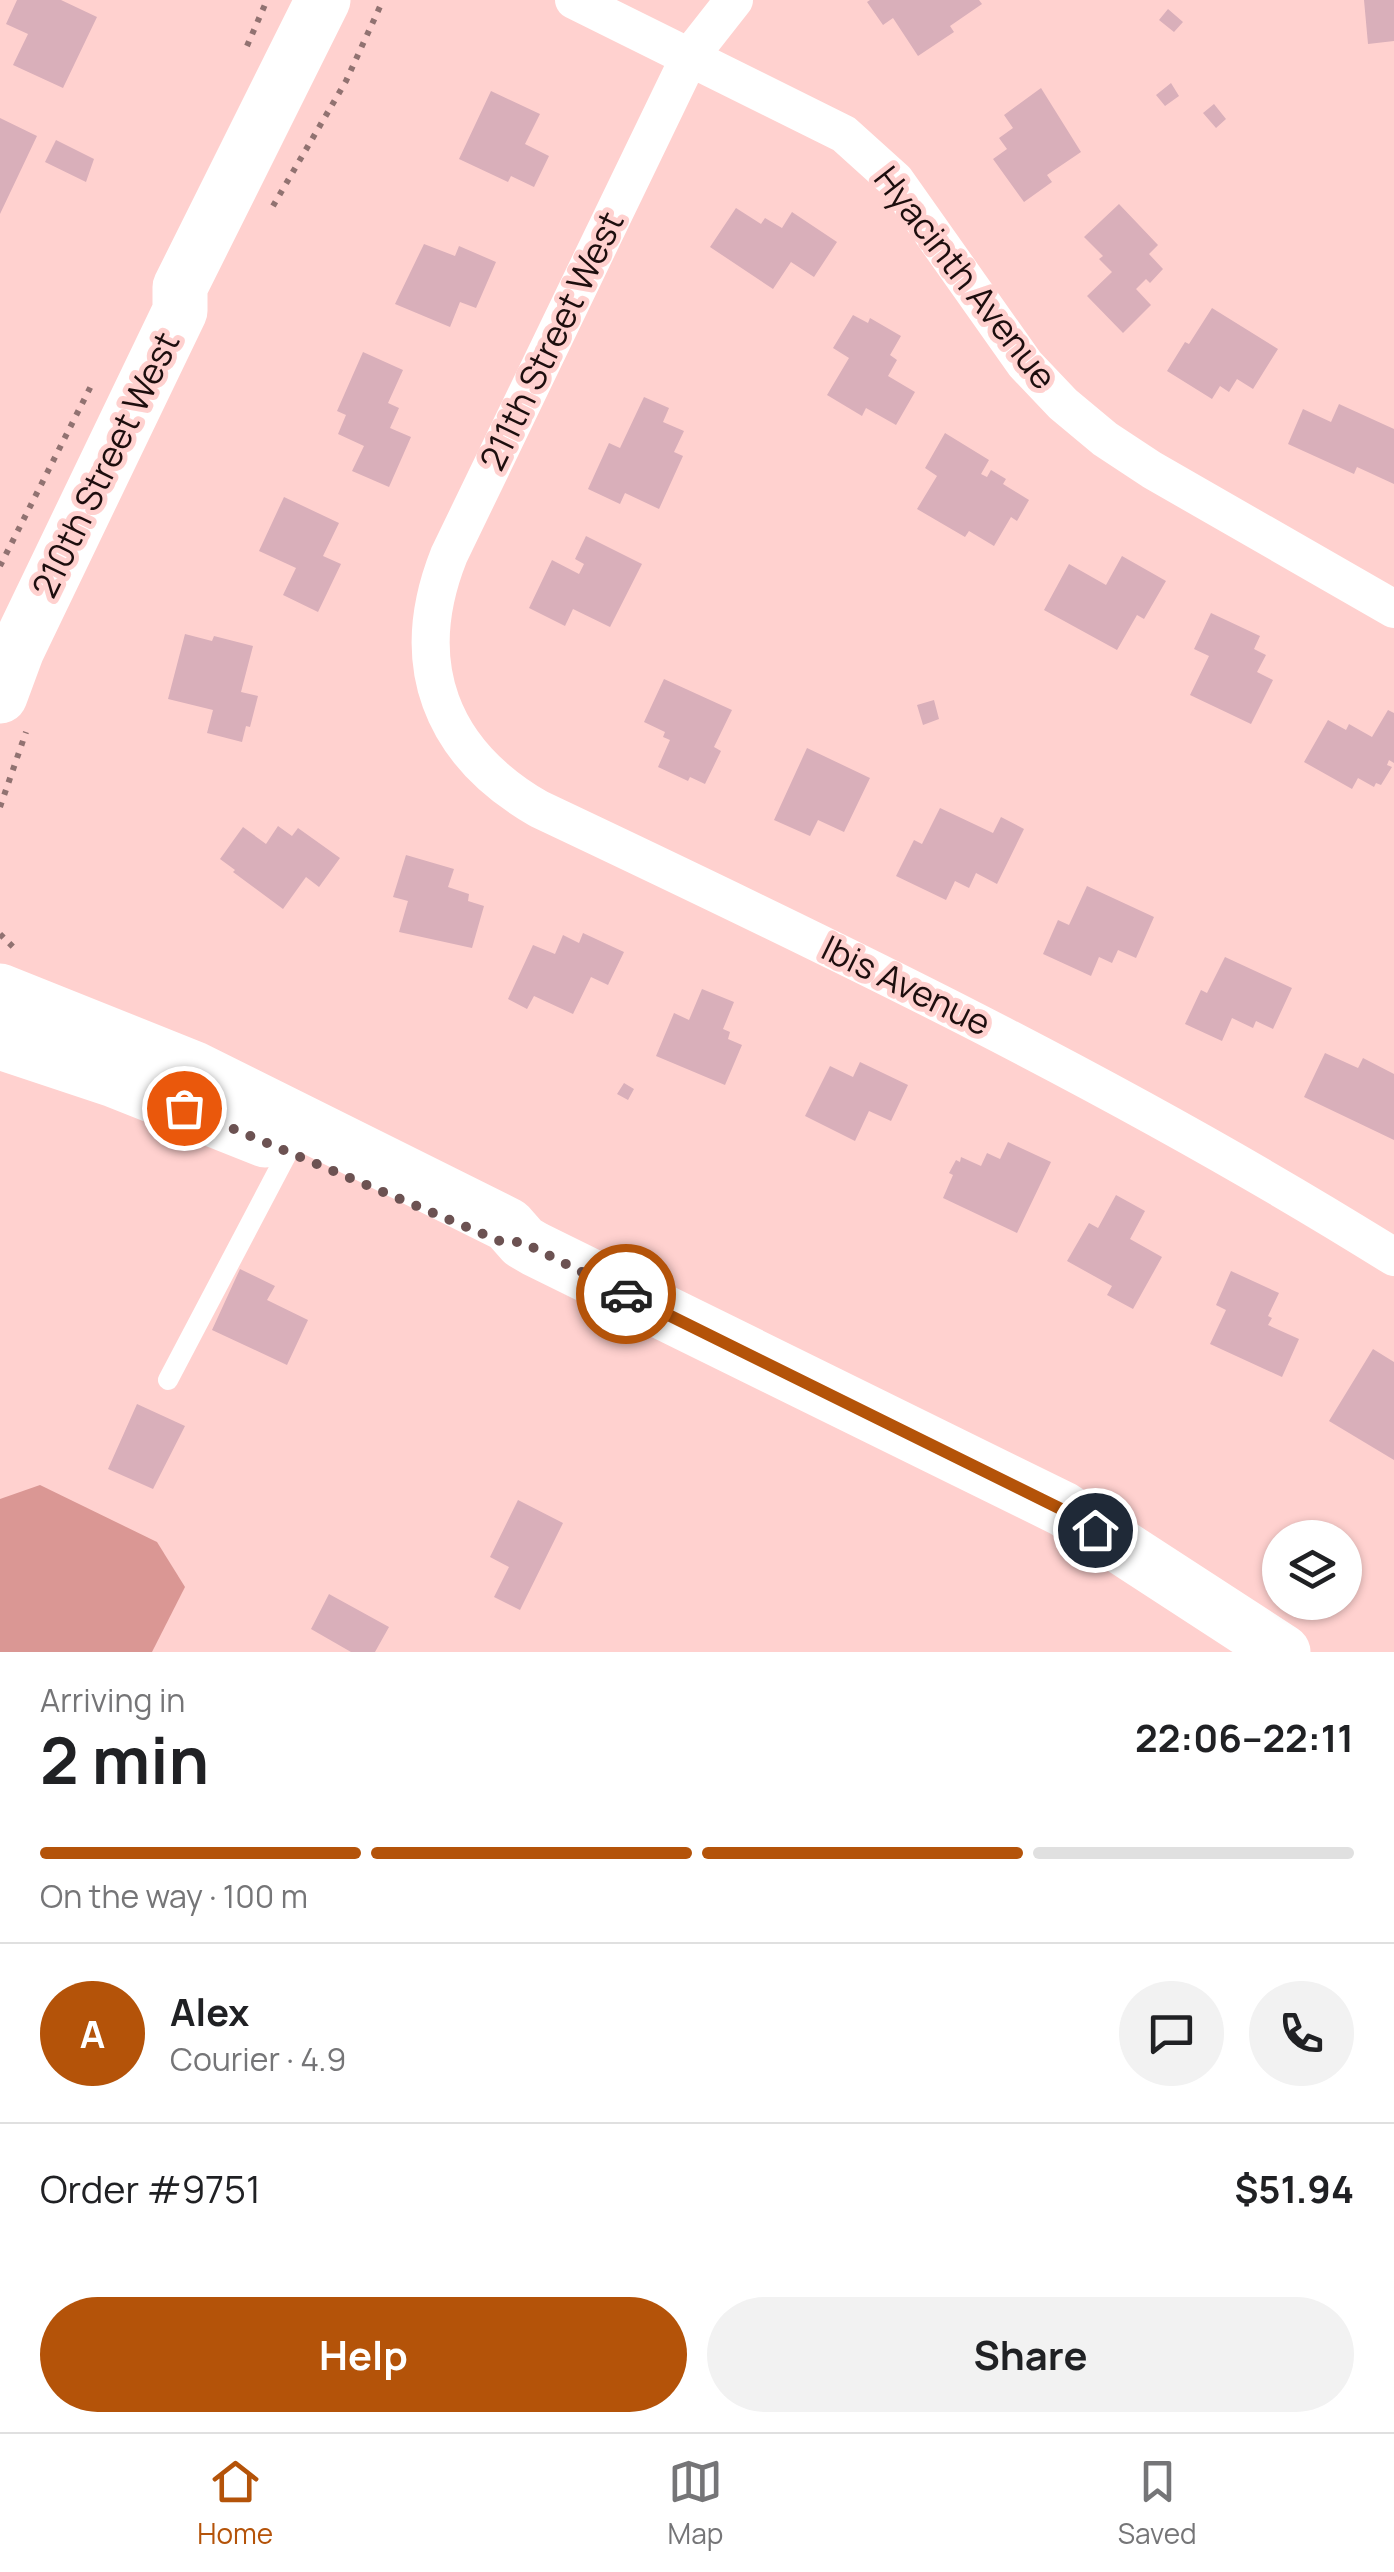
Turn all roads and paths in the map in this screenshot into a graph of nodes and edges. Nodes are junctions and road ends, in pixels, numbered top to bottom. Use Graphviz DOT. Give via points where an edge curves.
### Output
graph roads {
  1 [pos="323,0"];
  2 [pos="574,0"];
  3 [pos="734,0"];
  4 [pos="690,56"];
  5 [pos="180,287"];
  6 [pos="1394,608"];
  7 [pos="0,611"];
  8 [pos="0,696"];
  9 [pos="440,700"];
  10 [pos="0,934"];
  11 [pos="9,972"];
  12 [pos="0,1042"];
  13 [pos="289,1150"];
  14 [pos="522,1242"];
  15 [pos="1394,1257"];
  16 [pos="168,1380"];
  17 [pos="1282,1652"];
  1 -- 5 [label="main road, 210th Street West"];
  2 -- 4 [label="street, Hyacinth Avenue"];
  3 -- 4 [label="street, 211th Street West"];
  4 -- 6 [label="street, Hyacinth Avenue" via="844,134 870,156 918,209 1025,364 1105,439"];
  4 -- 9 [label="street, 211th Street West" via="448,555 435,589 430,663"];
  5 -- 7 [label="main road, 210th Street West" via="156,305"];
  5 -- 8 [label="main road, 210th Street West" via="180,312"];
  9 -- 15 [label="street, Ibis Avenue" via="480,765 523,800 997,1030"];
  10 -- 11 [label="path"];
  11 -- 14 [label="main road" via="508,1224"];
  12 -- 13 [label="main road"];
  13 -- 14 [label="main road" via="502,1242"];
  13 -- 16 [label="lane"];
  14 -- 17 [label="main road" via="1063,1510"];
}
